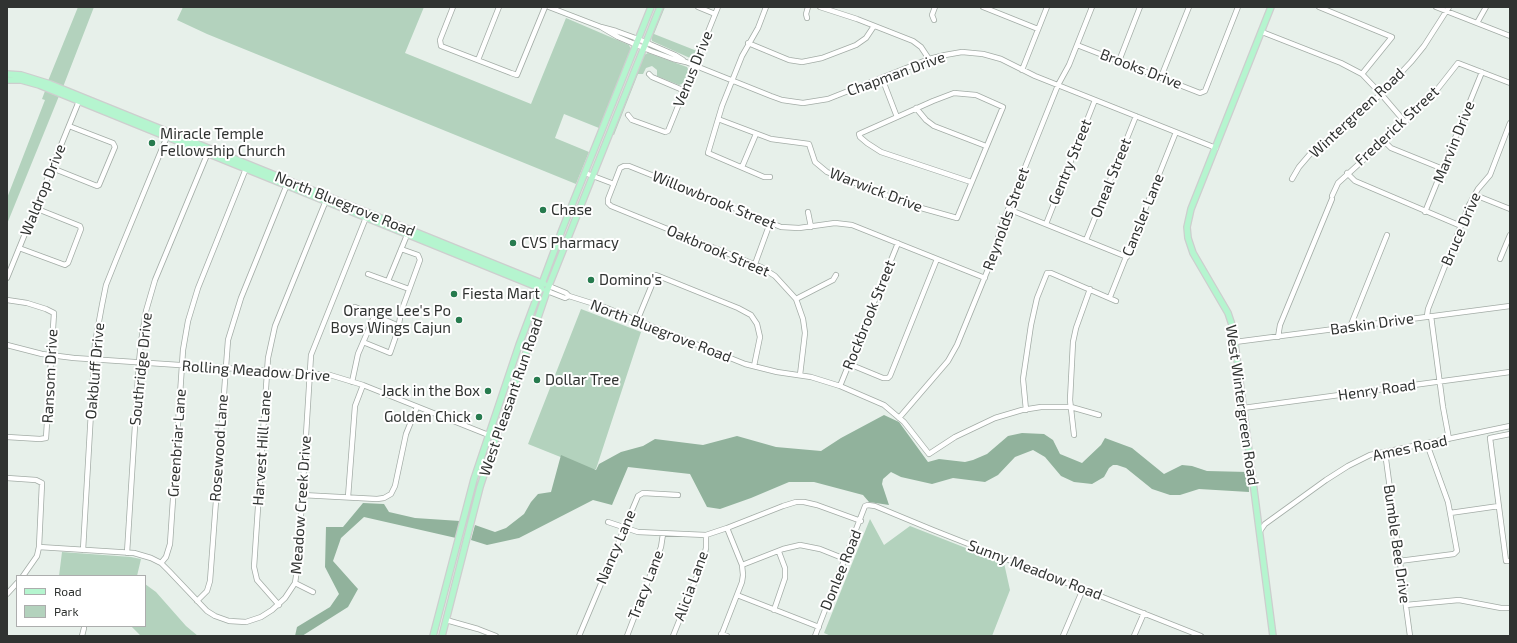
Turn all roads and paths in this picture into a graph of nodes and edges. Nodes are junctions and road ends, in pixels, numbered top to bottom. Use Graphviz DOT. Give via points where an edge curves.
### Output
graph roads {
  1 [pos="453,7"];
  2 [pos="499,7"];
  3 [pos="545,7"];
  4 [pos="549,7"];
  5 [pos="651,7"];
  6 [pos="660,7"];
  7 [pos="698,7"];
  8 [pos="718,7"];
  9 [pos="766,7"];
  10 [pos="808,7"];
  11 [pos="820,7"];
  12 [pos="936,7"];
  13 [pos="983,7"];
  14 [pos="1047,7"];
  15 [pos="1092,7"];
  16 [pos="1140,7"];
  17 [pos="1189,7"];
  18 [pos="1238,7"];
  19 [pos="1271,7"];
  20 [pos="1319,7"];
  21 [pos="1436,7"];
  22 [pos="1486,7"];
  23 [pos="1448,9"];
  24 [pos="715,14"];
  25 [pos="807,18"];
  26 [pos="934,20"];
  27 [pos="1477,23"];
  28 [pos="874,26"];
  29 [pos="1038,29"];
  30 [pos="1262,32"];
  31 [pos="1510,36"];
  32 [pos="637,42"];
  33 [pos="748,43"];
  34 [pos="644,45"];
  35 [pos="1077,45"];
  36 [pos="929,59"];
  37 [pos="478,60"];
  38 [pos="1119,61"];
  39 [pos="694,65"];
  40 [pos="1022,70"];
  41 [pos="1482,72"];
  42 [pos="7,74"];
  43 [pos="649,74"];
  44 [pos="1362,74"];
  45 [pos="1161,77"];
  46 [pos="882,78"];
  47 [pos="7,80"];
  48 [pos="732,80"];
  49 [pos="1510,83"];
  50 [pos="1058,85"];
  51 [pos="685,91"];
  52 [pos="1381,94"];
  53 [pos="1095,100"];
  54 [pos="79,101"];
  55 [pos="916,108"];
  56 [pos="628,115"];
  57 [pos="1136,116"];
  58 [pos="897,117"];
  59 [pos="718,119"];
  60 [pos="1405,122"];
  61 [pos="1510,123"];
  62 [pos="69,126"];
  63 [pos="601,132"];
  64 [pos="1176,132"];
  65 [pos="1508,133"];
  66 [pos="756,134"];
  67 [pos="168,135"];
  68 [pos="609,136"];
  69 [pos="1384,141"];
  70 [pos="986,146"];
  71 [pos="1216,148"];
  72 [pos="208,151"];
  73 [pos="247,167"];
  74 [pos="742,167"];
  75 [pos="52,168"];
  76 [pos="1443,169"];
  77 [pos="585,173"];
  78 [pos="1346,173"];
  79 [pos="593,176"];
  80 [pos="770,177"];
  81 [pos="1292,179"];
  82 [pos="971,182"];
  83 [pos="287,183"];
  84 [pos="614,184"];
  85 [pos="1474,197"];
  86 [pos="327,199"];
  87 [pos="35,208"];
  88 [pos="1008,209"];
  89 [pos="1510,210"];
  90 [pos="808,212"];
  91 [pos="1425,212"];
  92 [pos="367,216"];
  93 [pos="770,223"];
  94 [pos="1046,224"];
  95 [pos="811,226"];
  96 [pos="1461,226"];
  97 [pos="562,230"];
  98 [pos="570,234"];
  99 [pos="407,235"];
  100 [pos="1387,235"];
  101 [pos="1510,235"];
  102 [pos="1086,240"];
  103 [pos="898,243"];
  104 [pos="19,248"];
  105 [pos="401,249"];
  106 [pos="1127,257"];
  107 [pos="937,259"];
  108 [pos="1500,259"];
  109 [pos="483,263"];
  110 [pos="755,264"];
  111 [pos="368,274"];
  112 [pos="836,275"];
  113 [pos="7,278"];
  114 [pos="984,278"];
  115 [pos="388,281"];
  116 [pos="541,286"];
  117 [pos="548,289"];
  118 [pos="1090,289"];
  119 [pos="410,290"];
  120 [pos="1110,297"];
  121 [pos="796,299"];
  122 [pos="7,300"];
  123 [pos="1116,301"];
  124 [pos="1510,306"];
  125 [pos="355,307"];
  126 [pos="374,316"];
  127 [pos="1429,316"];
  128 [pos="637,321"];
  129 [pos="399,326"];
  130 [pos="1350,327"];
  131 [pos="1278,337"];
  132 [pos="363,342"];
  133 [pos="1235,342"];
  134 [pos="7,345"];
  135 [pos="519,345"];
  136 [pos="528,348"];
  137 [pos="51,355"];
  138 [pos="94,359"];
  139 [pos="139,362"];
  140 [pos="849,364"];
  141 [pos="182,365"];
  142 [pos="754,366"];
  143 [pos="225,368"];
  144 [pos="268,370"];
  145 [pos="1510,372"];
  146 [pos="310,374"];
  147 [pos="800,375"];
  148 [pos="1440,381"];
  149 [pos="352,382"];
  150 [pos="364,385"];
  151 [pos="840,386"];
  152 [pos="418,407"];
  153 [pos="1071,407"];
  154 [pos="1243,408"];
  155 [pos="1026,410"];
  156 [pos="1100,415"];
  157 [pos="898,418"];
  158 [pos="1510,426"];
  159 [pos="1510,434"];
  160 [pos="1074,435"];
  161 [pos="488,436"];
  162 [pos="7,437"];
  163 [pos="496,438"];
  164 [pos="1450,439"];
  165 [pos="1427,444"];
  166 [pos="1385,452"];
  167 [pos="7,478"];
  168 [pos="302,494"];
  169 [pos="678,495"];
  170 [pos="348,497"];
  171 [pos="868,505"];
  172 [pos="1499,506"];
  173 [pos="1450,513"];
  174 [pos="861,521"];
  175 [pos="608,522"];
  176 [pos="624,528"];
  177 [pos="727,528"];
  178 [pos="1260,531"];
  179 [pos="663,534"];
  180 [pos="706,535"];
  181 [pos="38,547"];
  182 [pos="83,550"];
  183 [pos="779,552"];
  184 [pos="126,553"];
  185 [pos="453,560"];
  186 [pos="845,560"];
  187 [pos="1399,561"];
  188 [pos="1508,561"];
  189 [pos="461,562"];
  190 [pos="161,563"];
  191 [pos="742,565"];
  192 [pos="24,575"];
  193 [pos="294,583"];
  194 [pos="16,584"];
  195 [pos="1082,589"];
  196 [pos="313,592"];
  197 [pos="7,594"];
  198 [pos="737,595"];
  199 [pos="197,602"];
  200 [pos="279,605"];
  201 [pos="1406,605"];
  202 [pos="1510,608"];
  203 [pos="774,610"];
  204 [pos="1144,614"];
  205 [pos="438,618"];
  206 [pos="446,620"];
  207 [pos="819,627"];
  208 [pos="84,628"];
  209 [pos="721,635"];
  210 [pos="82,636"];
  211 [pos="433,636"];
  212 [pos="442,636"];
  213 [pos="496,636"];
  214 [pos="579,636"];
  215 [pos="627,636"];
  216 [pos="673,636"];
  217 [pos="727,636"];
  218 [pos="815,636"];
  219 [pos="1063,636"];
  220 [pos="1134,636"];
  221 [pos="1201,636"];
  222 [pos="1273,636"];
  223 [pos="1410,636"];
  1 -- 37 [label="street" via="440,40 441,46"];
  2 -- 37 [label="street"];
  3 -- 37 [label="street" via="517,74"];
  4 -- 32 [label="street, Chapman Drive" via="616,31"];
  5 -- 32 [label="main road, West Pleasant Run Road"];
  6 -- 34 [label="main road, West Pleasant Run Road"];
  7 -- 24 [label="street"];
  8 -- 24 [label="street, Venus Drive"];
  9 -- 33 [label="street" via="758,28"];
  10 -- 25 [label="street"];
  11 -- 28 [label="street"];
  12 -- 26 [label="street" via="932,16"];
  13 -- 29 [label="street"];
  14 -- 29 [label="street"];
  15 -- 35 [label="street, Reynolds Street"];
  16 -- 38 [label="street"];
  17 -- 45 [label="street"];
  18 -- 45 [label="street, Brooks Drive" via="1205,91 1200,93"];
  19 -- 30 [label="main road, West Wintergreen Road"];
  20 -- 44 [label="street" via="1392,36"];
  21 -- 23 [label="street"];
  22 -- 27 [label="street"];
  23 -- 27 [label="street"];
  23 -- 52 [label="street, Wintergreen Road" via="1420,51"];
  24 -- 39 [label="street, Venus Drive"];
  27 -- 31 [label="street"];
  28 -- 33 [label="street" via="866,38 856,44 822,58 802,62 789,60"];
  28 -- 36 [label="street" via="916,43"];
  29 -- 40 [label="street"];
  30 -- 44 [label="street" via="1341,63"];
  30 -- 71 [label="main road, West Wintergreen Road"];
  32 -- 34 [label="street, Chapman Drive"];
  32 -- 63 [label="main road, West Pleasant Run Road"];
  33 -- 48 [label="street"];
  34 -- 39 [label="street, Chapman Drive" via="675,54"];
  34 -- 68 [label="main road, West Pleasant Run Road"];
  35 -- 38 [label="street, Brooks Drive"];
  35 -- 50 [label="street, Reynolds Street"];
  36 -- 40 [label="street, Chapman Drive" via="958,53 983,54 1001,59"];
  36 -- 46 [label="street, Chapman Drive"];
  38 -- 45 [label="street, Brooks Drive"];
  39 -- 48 [label="street, Chapman Drive"];
  39 -- 51 [label="street, Venus Drive"];
  40 -- 50 [label="street, Chapman Drive"];
  41 -- 49 [label="street, Frederick Street"];
  41 -- 60 [label="street, Frederick Street" via="1458,63 1436,91"];
  41 -- 76 [label="street, Marvin Drive"];
  42 -- 67 [label="main road, North Bluegrove Road" via="35,78"];
  43 -- 51 [label="street"];
  44 -- 52 [label="street"];
  46 -- 48 [label="street, Chapman Drive" via="828,99 808,103 782,100"];
  46 -- 58 [label="street"];
  47 -- 54 [label="main road, North Bluegrove Road" via="21,80"];
  48 -- 59 [label="street"];
  50 -- 53 [label="street, Chapman Drive"];
  50 -- 88 [label="street, Reynolds Street"];
  51 -- 56 [label="street, Venus Drive" via="668,131 664,132 632,120"];
  52 -- 60 [label="street"];
  52 -- 81 [label="street, Wintergreen Road" via="1311,153"];
  53 -- 57 [label="street, Chapman Drive"];
  53 -- 94 [label="street, Gentry Street"];
  54 -- 62 [label="street, Waldrop Drive"];
  54 -- 67 [label="main road, North Bluegrove Road"];
  55 -- 58 [label="street"];
  55 -- 70 [label="street" via="934,126"];
  55 -- 70 [label="street" via="960,93 982,96 1003,107"];
  57 -- 64 [label="street, Chapman Drive"];
  57 -- 102 [label="street, Oneal Street"];
  58 -- 82 [label="street" via="859,134 860,137 881,152"];
  59 -- 66 [label="street, Warwick Drive"];
  59 -- 74 [label="street" via="708,153"];
  60 -- 69 [label="street, Frederick Street"];
  61 -- 65 [label="street, Bruce Drive"];
  62 -- 75 [label="street, Waldrop Drive"];
  62 -- 75 [label="street" via="115,147 97,186"];
  63 -- 68 [label="main road"];
  63 -- 77 [label="main road, West Pleasant Run Road"];
  64 -- 71 [label="street, Chapman Drive"];
  64 -- 106 [label="street, Cansler Lane"];
  65 -- 85 [label="street, Bruce Drive" via="1490,175"];
  66 -- 74 [label="street"];
  66 -- 82 [label="street, Warwick Drive" via="779,141 809,144 815,162 827,172 908,204 957,218"];
  67 -- 72 [label="main road, North Bluegrove Road"];
  67 -- 138 [label="street, Oakbluff Drive" via="106,285"];
  68 -- 79 [label="main road, West Pleasant Run Road"];
  69 -- 76 [label="street" via="1391,148"];
  69 -- 78 [label="street, Frederick Street"];
  70 -- 82 [label="street"];
  71 -- 133 [label="main road, West Wintergreen Road" via="1191,210 1188,232 1193,253 1228,313"];
  72 -- 73 [label="main road, North Bluegrove Road"];
  72 -- 139 [label="street, Southridge Drive" via="150,295"];
  73 -- 83 [label="main road, North Bluegrove Road"];
  73 -- 141 [label="street, Greenbriar Lane" via="195,298 184,341"];
  74 -- 80 [label="street"];
  75 -- 87 [label="street, Waldrop Drive"];
  76 -- 91 [label="street, Marvin Drive"];
  77 -- 79 [label="street"];
  77 -- 97 [label="main road, West Pleasant Run Road"];
  78 -- 91 [label="street" via="1354,181"];
  78 -- 131 [label="street, Frederick Street" via="1338,183 1280,325"];
  79 -- 84 [label="street"];
  79 -- 98 [label="main road, West Pleasant Run Road"];
  83 -- 86 [label="main road, North Bluegrove Road"];
  83 -- 143 [label="street, Rosewood Lane" via="233,318 226,347"];
  84 -- 93 [label="street, Willowbrook Street" via="620,168 629,166"];
  84 -- 110 [label="street, Oakbrook Street" via="608,201 614,208"];
  85 -- 89 [label="street" via="1480,197"];
  85 -- 96 [label="street, Bruce Drive"];
  86 -- 92 [label="main road, North Bluegrove Road"];
  86 -- 144 [label="street, Harvest Hill Lane" via="275,326 269,350"];
  87 -- 104 [label="street, Waldrop Drive"];
  87 -- 104 [label="street" via="81,228 66,265"];
  88 -- 94 [label="street"];
  88 -- 114 [label="street, Reynolds Street"];
  90 -- 95 [label="street"];
  91 -- 96 [label="street"];
  92 -- 99 [label="main road, North Bluegrove Road"];
  92 -- 109 [label="main road, North Bluegrove Road"];
  92 -- 146 [label="street, Meadow Creek Drive" via="316,342"];
  93 -- 95 [label="street, Willowbrook Street" via="788,228"];
  93 -- 110 [label="street"];
  94 -- 102 [label="street"];
  95 -- 103 [label="street, Willowbrook Street" via="844,223"];
  96 -- 127 [label="street, Bruce Drive" via="1428,309"];
  97 -- 98 [label="main road"];
  97 -- 116 [label="main road, West Pleasant Run Road"];
  98 -- 117 [label="main road, West Pleasant Run Road"];
  99 -- 105 [label="street"];
  99 -- 109 [label="main road, North Bluegrove Road"];
  100 -- 130 [label="street"];
  101 -- 108 [label="street"];
  102 -- 106 [label="street"];
  103 -- 107 [label="street, Willowbrook Street"];
  103 -- 140 [label="street, Rockbrook Street"];
  104 -- 113 [label="street, Waldrop Drive"];
  105 -- 115 [label="street"];
  105 -- 119 [label="street" via="420,258"];
  106 -- 120 [label="street, Cansler Lane"];
  107 -- 114 [label="street, Willowbrook Street"];
  107 -- 140 [label="street" via="890,376 883,378"];
  109 -- 116 [label="main road, North Bluegrove Road"];
  110 -- 121 [label="street, Oakbrook Street" via="776,276"];
  111 -- 115 [label="street"];
  112 -- 121 [label="street" via="833,280"];
  114 -- 157 [label="street, Reynolds Street" via="952,355"];
  115 -- 119 [label="street"];
  116 -- 117 [label="main road, North Bluegrove Road"];
  116 -- 135 [label="main road, West Pleasant Run Road"];
  117 -- 128 [label="street, North Bluegrove Road" via="566,293"];
  117 -- 136 [label="main road, West Pleasant Run Road"];
  118 -- 120 [label="street"];
  118 -- 153 [label="street" via="1073,342"];
  118 -- 155 [label="street" via="1047,273 1037,298 1031,325 1023,379"];
  119 -- 129 [label="street" via="401,312"];
  120 -- 123 [label="street"];
  121 -- 147 [label="street, Oakbrook Street" via="805,333"];
  122 -- 137 [label="street, Ransom Drive" via="27,303 54,314"];
  124 -- 127 [label="street, Baskin Drive"];
  125 -- 126 [label="street"];
  126 -- 129 [label="street"];
  126 -- 132 [label="street"];
  127 -- 130 [label="street, Baskin Drive"];
  127 -- 148 [label="street, Bruce Drive"];
  128 -- 142 [label="street, North Bluegrove Road"];
  128 -- 142 [label="street" via="656,275 752,315 760,337"];
  129 -- 132 [label="street" via="390,353"];
  130 -- 131 [label="street, Baskin Drive"];
  131 -- 133 [label="street, Baskin Drive"];
  132 -- 149 [label="street"];
  133 -- 154 [label="main road, West Wintergreen Road"];
  134 -- 137 [label="street, Rolling Meadow Drive"];
  135 -- 136 [label="main road"];
  135 -- 161 [label="main road, West Pleasant Run Road"];
  136 -- 163 [label="main road, West Pleasant Run Road"];
  137 -- 138 [label="street, Rolling Meadow Drive"];
  137 -- 162 [label="street, Ransom Drive" via="46,438 40,440"];
  138 -- 139 [label="street, Rolling Meadow Drive"];
  138 -- 182 [label="street, Oakbluff Drive"];
  139 -- 141 [label="street, Rolling Meadow Drive"];
  139 -- 184 [label="street, Southridge Drive"];
  140 -- 151 [label="street, Rockbrook Street"];
  141 -- 143 [label="street, Rolling Meadow Drive"];
  141 -- 190 [label="street, Greenbriar Lane" via="170,544"];
  142 -- 147 [label="street, North Bluegrove Road"];
  143 -- 144 [label="street, Rolling Meadow Drive"];
  143 -- 199 [label="street, Rosewood Lane" via="210,580 207,591"];
  144 -- 146 [label="street, Rolling Meadow Drive"];
  144 -- 200 [label="street, Harvest Hill Lane" via="254,567 257,580"];
  145 -- 148 [label="street, Henry Road"];
  146 -- 149 [label="street, Rolling Meadow Drive" via="330,374"];
  146 -- 168 [label="street, Meadow Creek Drive"];
  147 -- 151 [label="street, North Bluegrove Road"];
  148 -- 154 [label="street, Henry Road"];
  148 -- 164 [label="street, Bruce Drive"];
  149 -- 150 [label="street, Rolling Meadow Drive"];
  150 -- 152 [label="street, Rolling Meadow Drive"];
  150 -- 170 [label="street" via="355,406"];
  151 -- 157 [label="street, North Bluegrove Road" via="884,405"];
  152 -- 161 [label="street, Rolling Meadow Drive"];
  152 -- 170 [label="street" via="406,434 394,491 384,498"];
  153 -- 155 [label="street"];
  153 -- 156 [label="street"];
  153 -- 160 [label="street"];
  154 -- 178 [label="main road, West Wintergreen Road"];
  155 -- 157 [label="street" via="995,418 955,437 929,454"];
  158 -- 164 [label="street, Ames Road"];
  159 -- 172 [label="street" via="1490,438"];
  161 -- 163 [label="street, Rolling Meadow Drive"];
  161 -- 185 [label="main road, West Pleasant Run Road"];
  163 -- 189 [label="main road, West Pleasant Run Road" via="480,486"];
  164 -- 165 [label="street, Ames Road"];
  165 -- 166 [label="street, Ames Road"];
  165 -- 173 [label="street"];
  166 -- 178 [label="street, Ames Road" via="1370,455 1337,473 1265,524"];
  166 -- 187 [label="street, Bumble Bee Drive"];
  167 -- 181 [label="street" via="42,483"];
  168 -- 170 [label="street"];
  168 -- 193 [label="street, Meadow Creek Drive" via="298,564"];
  169 -- 176 [label="street, Nancy Lane" via="639,494"];
  171 -- 174 [label="street, Donlee Road" via="865,506"];
  171 -- 195 [label="street, Sunny Meadow Road"];
  172 -- 173 [label="street"];
  172 -- 188 [label="street"];
  173 -- 187 [label="street" via="1456,553"];
  174 -- 177 [label="street" via="812,503 796,502"];
  174 -- 186 [label="street, Donlee Road"];
  175 -- 176 [label="street"];
  176 -- 179 [label="street"];
  176 -- 214 [label="street, Nancy Lane"];
  177 -- 180 [label="street"];
  177 -- 191 [label="street"];
  178 -- 222 [label="main road, West Wintergreen Road"];
  179 -- 180 [label="street"];
  179 -- 215 [label="street, Tracy Lane" via="661,547"];
  180 -- 216 [label="street, Alicia Lane" via="704,556"];
  181 -- 182 [label="street, Meadow Creek Drive"];
  181 -- 192 [label="street" via="36,556"];
  182 -- 184 [label="street, Meadow Creek Drive"];
  183 -- 186 [label="street" via="794,546 807,545"];
  183 -- 191 [label="street"];
  183 -- 203 [label="street" via="785,568 785,578"];
  184 -- 190 [label="street, Meadow Creek Drive" via="146,556"];
  185 -- 189 [label="main road"];
  185 -- 205 [label="main road, West Pleasant Run Road"];
  186 -- 207 [label="street, Donlee Road"];
  187 -- 201 [label="street, Bumble Bee Drive"];
  189 -- 206 [label="main road, West Pleasant Run Road"];
  190 -- 199 [label="street, Meadow Creek Drive"];
  191 -- 198 [label="street" via="742,580"];
  193 -- 196 [label="street"];
  193 -- 200 [label="street, Meadow Creek Drive"];
  194 -- 197 [label="street"];
  195 -- 204 [label="street, Sunny Meadow Road"];
  195 -- 219 [label="street"];
  198 -- 203 [label="street"];
  198 -- 209 [label="street"];
  199 -- 200 [label="street, Meadow Creek Drive" via="216,616 236,622 261,617"];
  201 -- 202 [label="street" via="1459,600"];
  201 -- 223 [label="street, Bumble Bee Drive"];
  203 -- 207 [label="street"];
  204 -- 220 [label="street"];
  204 -- 221 [label="street, Sunny Meadow Road"];
  205 -- 206 [label="main road"];
  205 -- 211 [label="main road, West Pleasant Run Road"];
  206 -- 212 [label="main road, West Pleasant Run Road"];
  206 -- 213 [label="street"];
  207 -- 218 [label="street, Donlee Road"];
  208 -- 210 [label="street"];
  209 -- 217 [label="street"];
}
